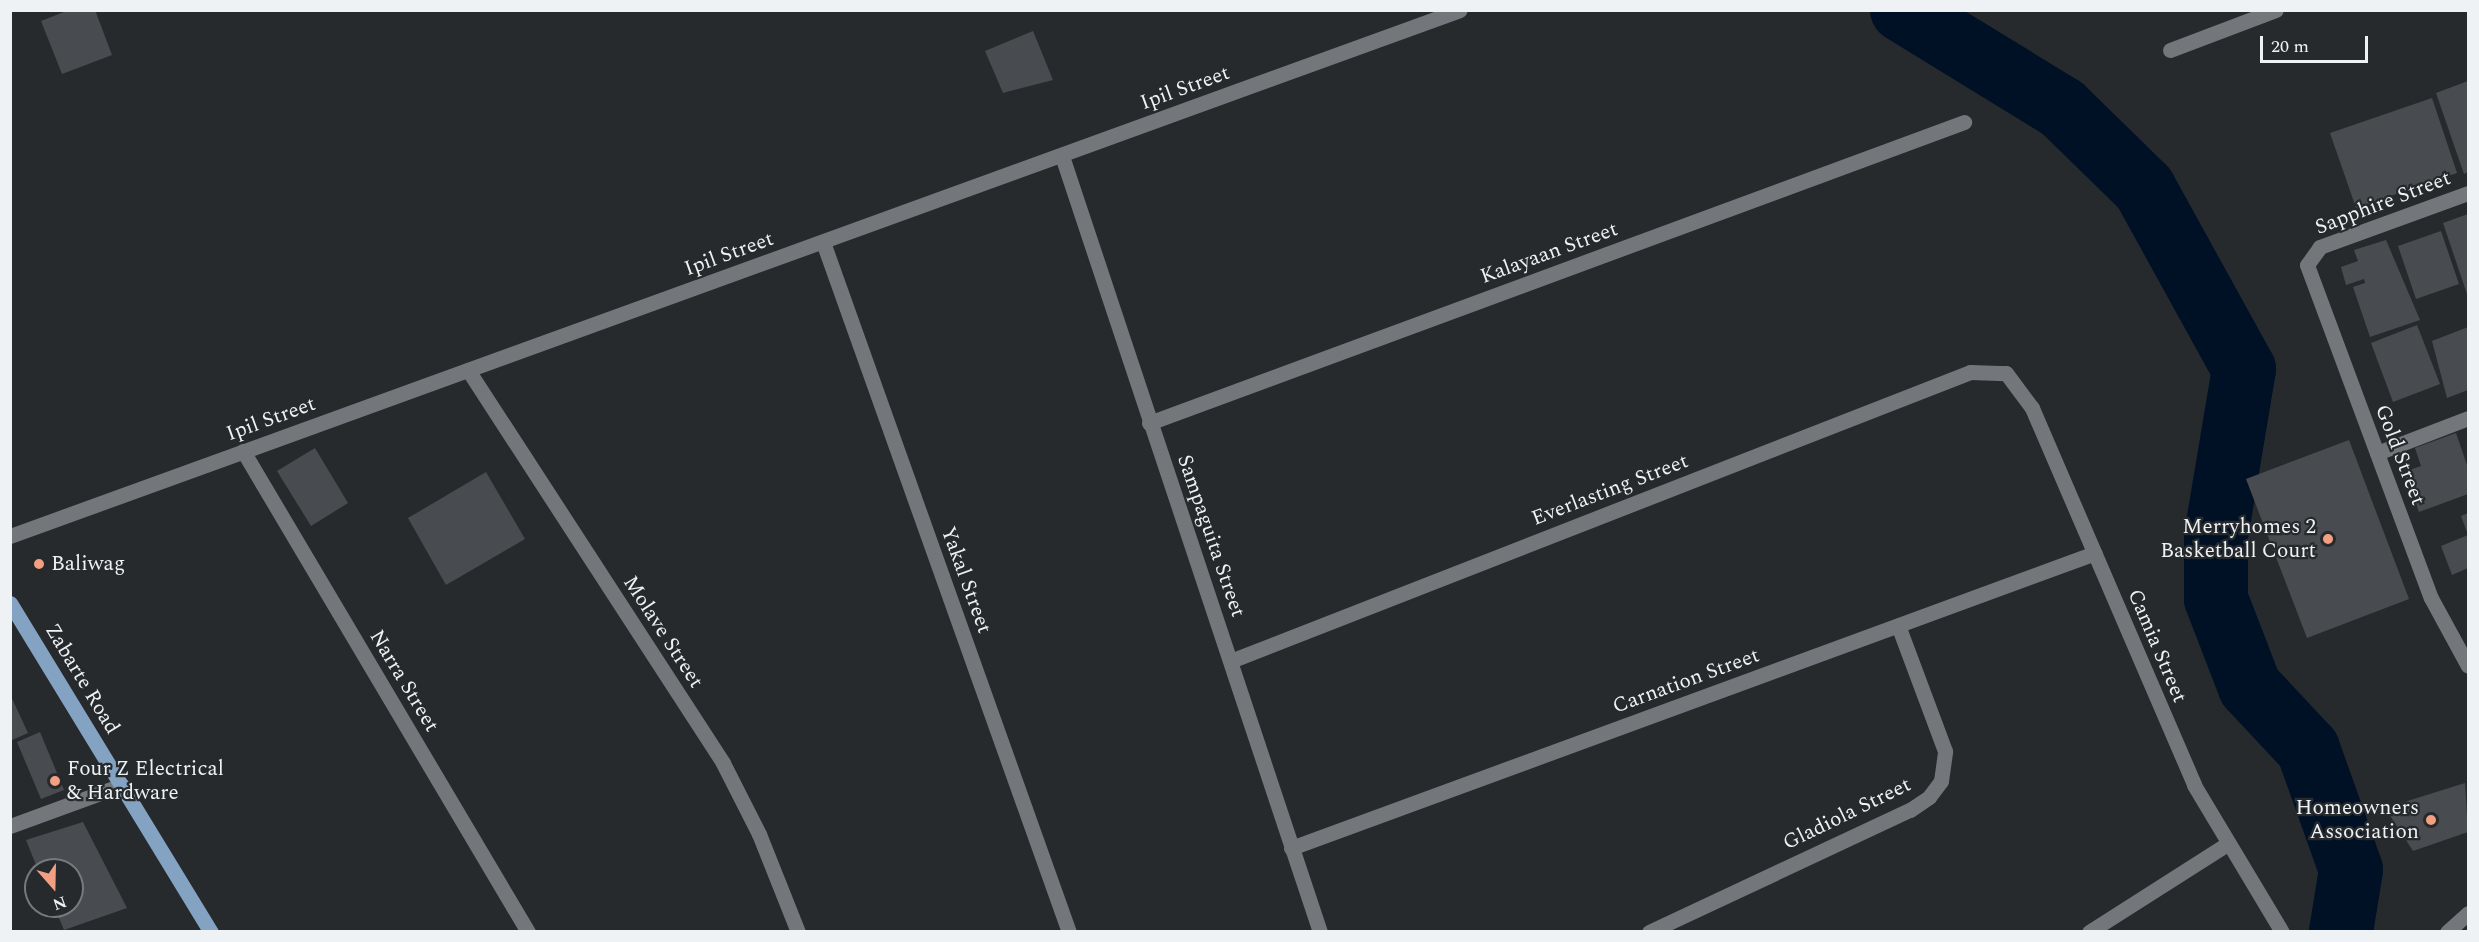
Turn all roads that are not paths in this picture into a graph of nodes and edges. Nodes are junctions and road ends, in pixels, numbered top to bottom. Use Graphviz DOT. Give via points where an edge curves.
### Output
graph roads {
  1 [pos="1460,10"];
  2 [pos="2276,10"];
  3 [pos="2170,50"];
  4 [pos="1964,122"];
  5 [pos="1062,156"];
  6 [pos="2469,193"];
  7 [pos="823,242"];
  8 [pos="2312,253"];
  9 [pos="468,370"];
  10 [pos="2006,373"];
  11 [pos="2469,418"];
  12 [pos="1149,423"];
  13 [pos="243,451"];
  14 [pos="2377,453"];
  15 [pos="10,536"];
  16 [pos="2095,553"];
  17 [pos="10,603"];
  18 [pos="1898,625"];
  19 [pos="2461,638"];
  20 [pos="1233,660"];
  21 [pos="2469,666"];
  22 [pos="122,785"];
  23 [pos="10,826"];
  24 [pos="2227,844"];
  25 [pos="1291,848"];
  26 [pos="2469,913"];
  27 [pos="211,932"];
  28 [pos="528,932"];
  29 [pos="798,932"];
  30 [pos="1069,932"];
  31 [pos="1320,932"];
  32 [pos="1649,932"];
  33 [pos="2089,932"];
  34 [pos="2282,932"];
  35 [pos="2447,932"];
  1 -- 5 [label="street, Ipil Street"];
  2 -- 3 [label="street"];
  4 -- 12 [label="street, Kalayaan Street"];
  5 -- 7 [label="street, Ipil Street"];
  5 -- 12 [label="street, Sampaguita Street"];
  6 -- 8 [label="street, Sapphire Street"];
  7 -- 9 [label="street, Ipil Street"];
  7 -- 30 [label="street, Yakal Street"];
  8 -- 14 [label="street, Gold Street" via="2307,265"];
  9 -- 13 [label="street, Ipil Street"];
  9 -- 29 [label="street, Molave Street" via="723,763 759,834"];
  10 -- 16 [label="street, Camia Street" via="2032,408"];
  10 -- 20 [label="street, Everlasting Street" via="1970,372"];
  11 -- 14 [label="street"];
  12 -- 20 [label="street, Sampaguita Street"];
  13 -- 15 [label="street, Ipil Street"];
  13 -- 28 [label="street, Narra Street"];
  14 -- 19 [label="street, Gold Street" via="2432,598"];
  16 -- 18 [label="street, Carnation Street"];
  16 -- 24 [label="street, Camia Street" via="2194,785"];
  17 -- 22 [label="main road, Zabarte Road"];
  18 -- 25 [label="street, Carnation Street"];
  18 -- 32 [label="street, Gladiola Street" via="1945,751 1941,781 1929,797 1910,810"];
  19 -- 21 [label="street, Gold Street"];
  20 -- 25 [label="street, Sampaguita Street"];
  22 -- 23 [label="street"];
  22 -- 27 [label="main road, Zabarte Road"];
  24 -- 33 [label="street"];
  24 -- 34 [label="street, Camia Street"];
  25 -- 31 [label="street, Sampaguita Street"];
  26 -- 35 [label="street"];
}
